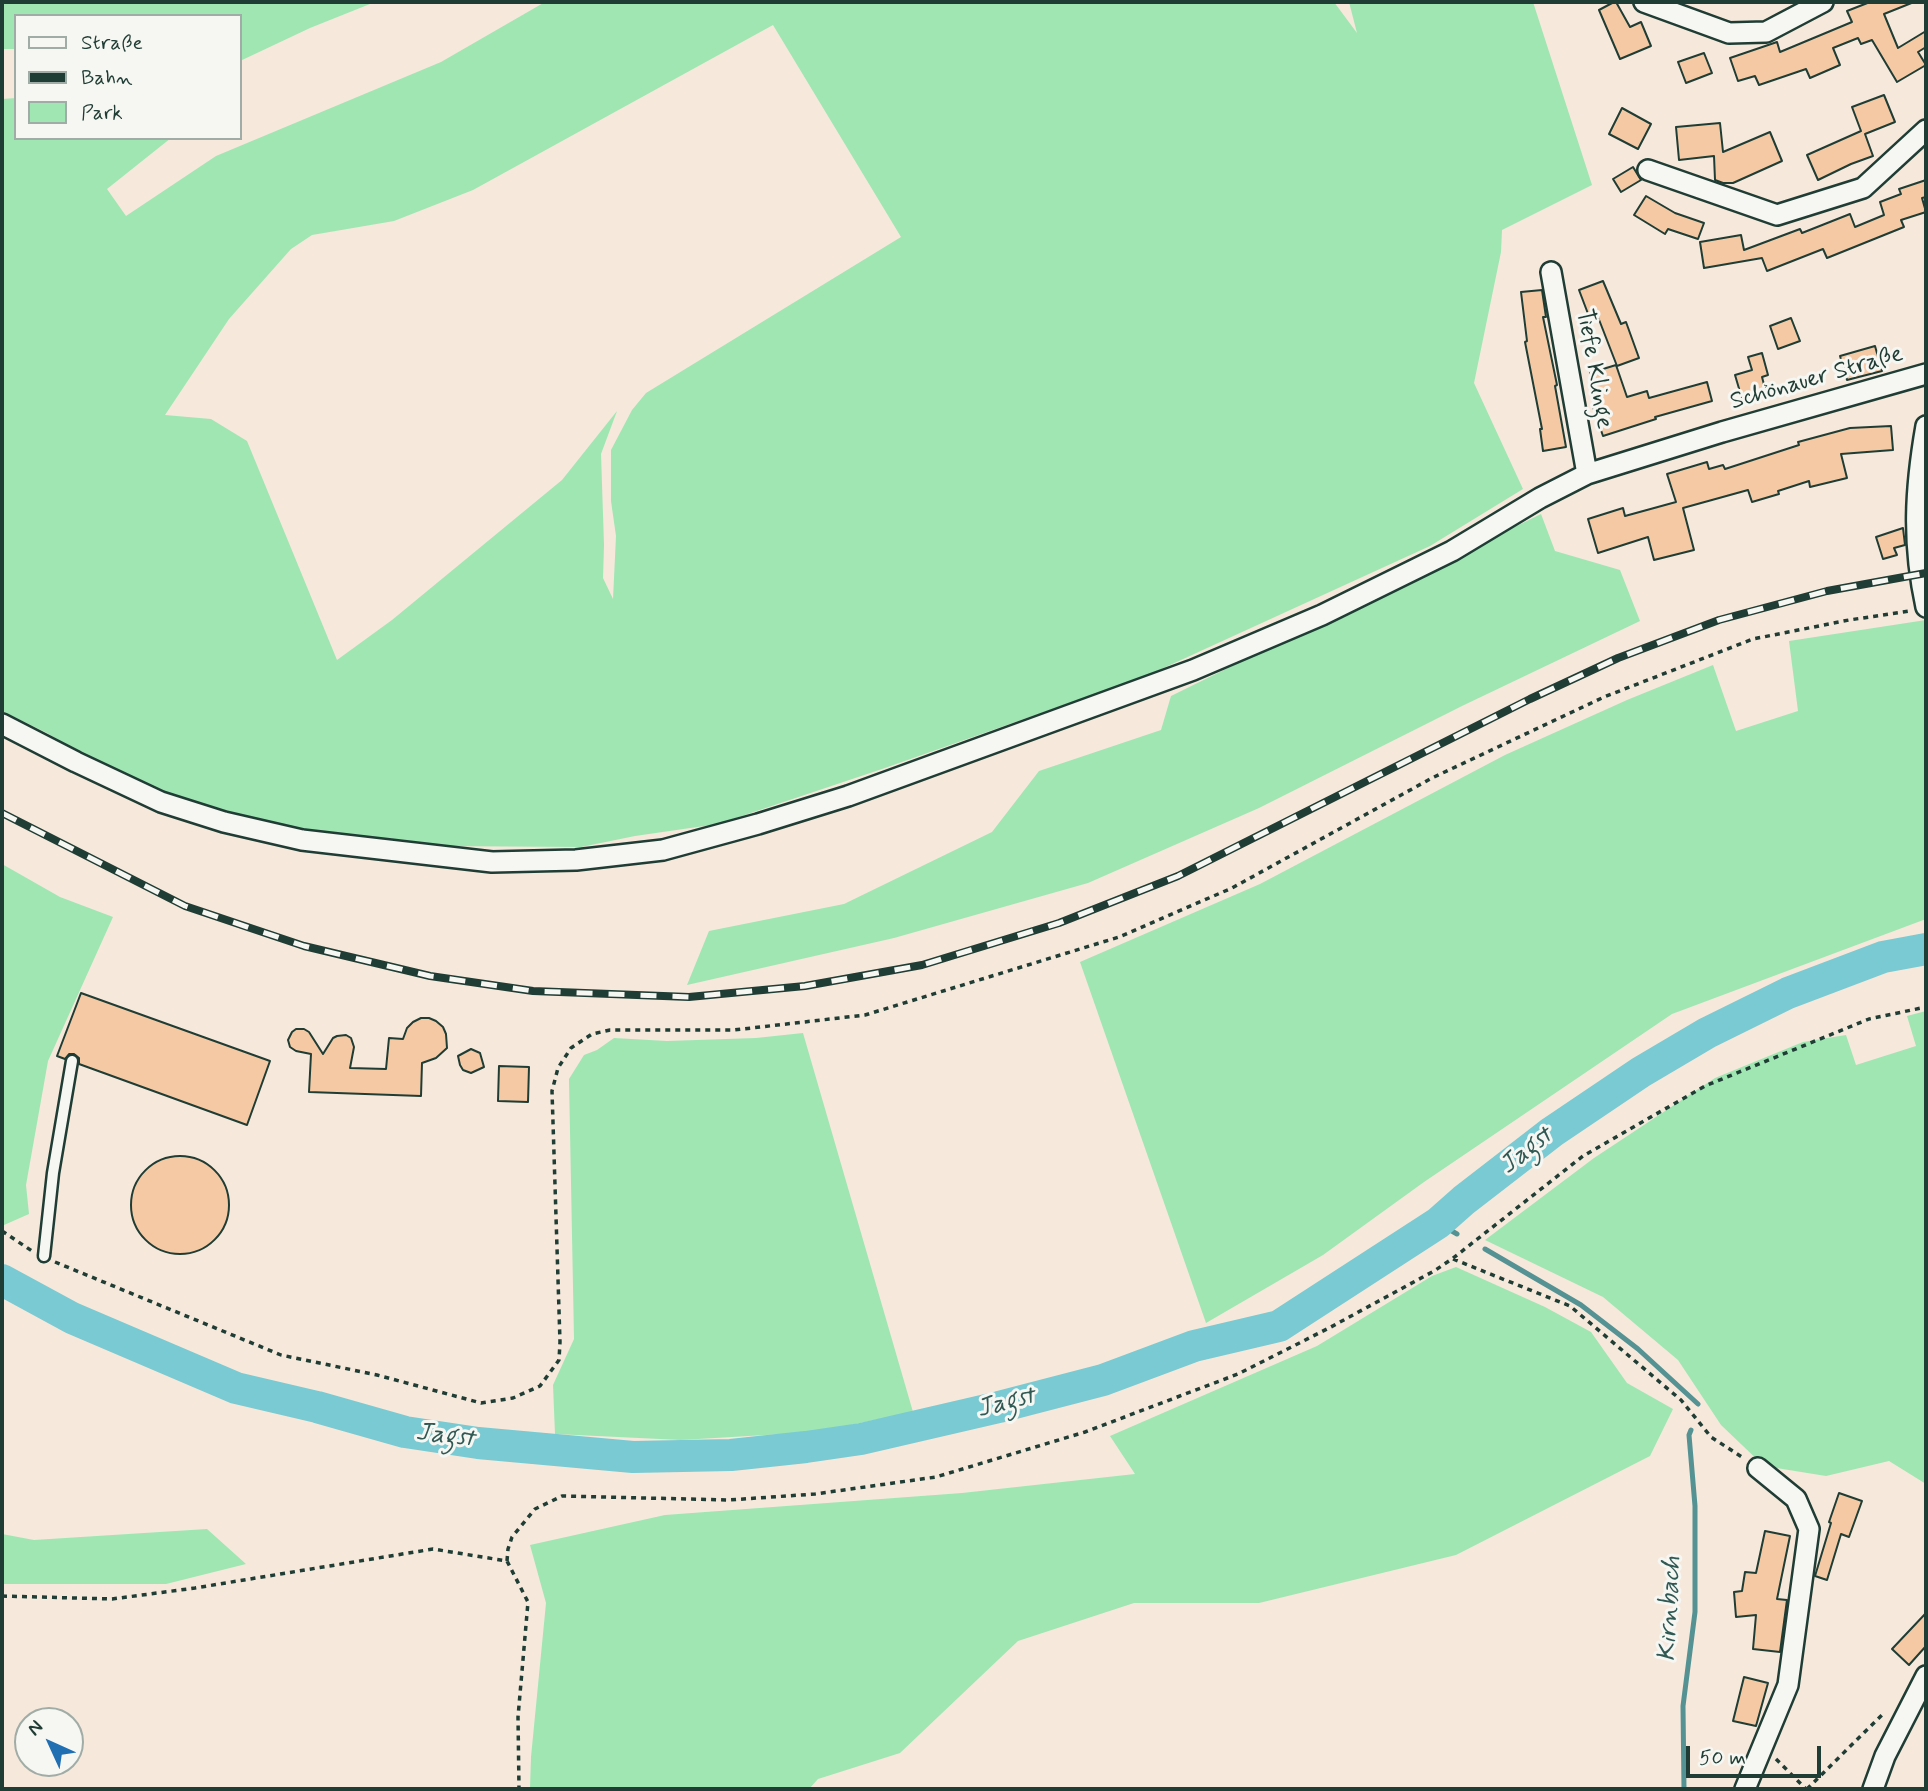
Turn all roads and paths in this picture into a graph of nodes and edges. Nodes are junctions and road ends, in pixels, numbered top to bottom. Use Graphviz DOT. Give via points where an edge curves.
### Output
graph roads {
  1 [pos="1644,2"];
  2 [pos="1823,2"];
  3 [pos="1926,130"];
  4 [pos="1648,170"];
  5 [pos="1551,272"];
  6 [pos="1926,374"];
  7 [pos="1926,426"];
  8 [pos="1587,474"];
  9 [pos="1920,609"];
  10 [pos="2,724"];
  11 [pos="1926,1007"];
  12 [pos="72,1062"];
  13 [pos="2,1231"];
  14 [pos="44,1256"];
  15 [pos="1452,1259"];
  16 [pos="1758,1468"];
  17 [pos="508,1561"];
  18 [pos="2,1596"];
  19 [pos="1926,1676"];
  20 [pos="1887,1711"];
  21 [pos="1762,1746"];
  22 [pos="519,1789"];
  23 [pos="1745,1789"];
  24 [pos="1807,1789"];
  25 [pos="1873,1789"];
  1 -- 2 [label="street" via="1729,33 1766,32"];
  3 -- 4 [label="street" via="1863,188 1776,215"];
  5 -- 8 [label="street, Tiefe Klinge"];
  6 -- 8 [label="street, Schönauer Straße"];
  7 -- 9 [label="street" via="1915,520"];
  8 -- 10 [label="street, Schönauer Straße" via="1452,551 1322,615 1193,670 848,796 663,850 576,860 492,862 302,840 161,802"];
  9 -- 14 [label="path" via="1753,639 1604,697 1432,778 1232,887 1119,937 865,1014 734,1030 592,1034 571,1048 558,1068 552,1091 559,1360 540,1386 513,1398 481,1403 281,1355"];
  11 -- 15 [label="path" via="1869,1019 1705,1086 1583,1156"];
  12 -- 14 [label="lane" via="52,1173"];
  13 -- 14 [label="path"];
  15 -- 16 [label="path" via="1570,1307 1681,1400 1711,1437"];
  15 -- 17 [label="path" via="1238,1374 1086,1432 936,1477 815,1494 729,1500 562,1496 535,1508 512,1537"];
  16 -- 21 [label="street" via="1796,1499 1810,1529 1788,1685"];
  17 -- 18 [label="path" via="433,1549 112,1599"];
  17 -- 22 [label="path" via="528,1602 518,1717"];
  19 -- 25 [label="street"];
  20 -- 24 [label="path"];
  21 -- 23 [label="street"];
  21 -- 24 [label="path"];
}
